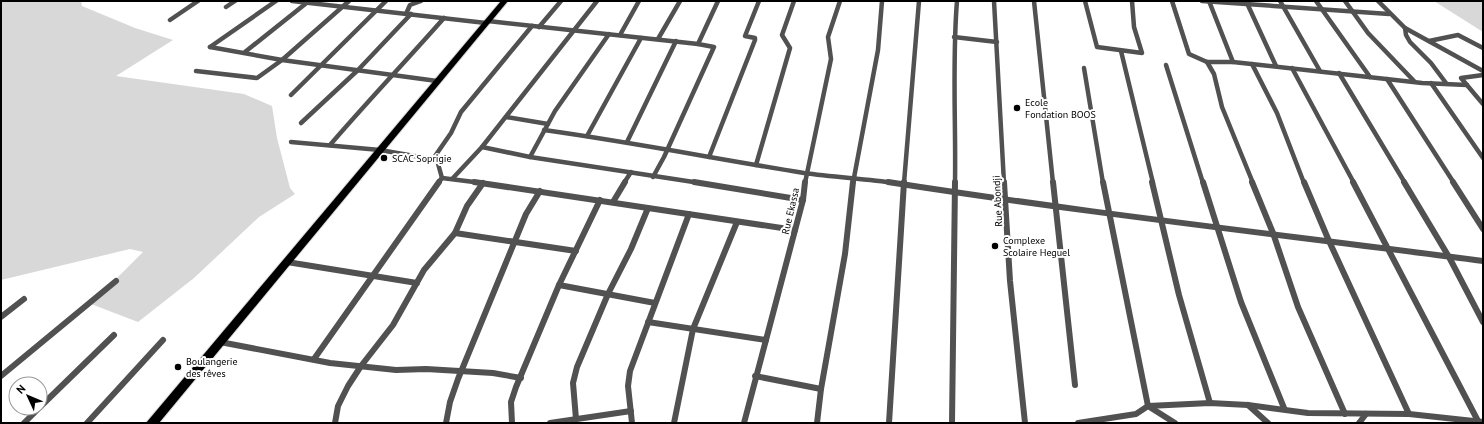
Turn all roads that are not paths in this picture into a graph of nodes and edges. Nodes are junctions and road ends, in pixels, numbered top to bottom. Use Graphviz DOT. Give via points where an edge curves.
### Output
graph roads {
  1 [pos="198,1"];
  2 [pos="235,1"];
  3 [pos="276,1"];
  4 [pos="292,1"];
  5 [pos="349,1"];
  6 [pos="386,1"];
  7 [pos="421,1"];
  8 [pos="504,1"];
  9 [pos="561,1"];
  10 [pos="597,1"];
  11 [pos="639,1"];
  12 [pos="680,1"];
  13 [pos="718,1"];
  14 [pos="759,1"];
  15 [pos="794,1"];
  16 [pos="840,1"];
  17 [pos="882,1"];
  18 [pos="919,1"];
  19 [pos="957,1"];
  20 [pos="994,1"];
  21 [pos="1034,1"];
  22 [pos="1085,1"];
  23 [pos="1132,1"];
  24 [pos="1172,1"];
  25 [pos="1202,1"];
  26 [pos="1209,1"];
  27 [pos="1280,1"];
  28 [pos="1316,1"];
  29 [pos="1345,1"];
  30 [pos="1378,1"];
  31 [pos="308,2"];
  32 [pos="1247,3"];
  33 [pos="226,7"];
  34 [pos="342,7"];
  35 [pos="1284,8"];
  36 [pos="376,10"];
  37 [pos="1323,10"];
  38 [pos="1352,12"];
  39 [pos="408,14"];
  40 [pos="1389,14"];
  41 [pos="444,18"];
  42 [pos="170,20"];
  43 [pos="487,22"];
  44 [pos="532,26"];
  45 [pos="539,26"];
  46 [pos="1405,28"];
  47 [pos="575,31"];
  48 [pos="608,34"];
  49 [pos="620,35"];
  50 [pos="954,37"];
  51 [pos="641,38"];
  52 [pos="658,39"];
  53 [pos="676,41"];
  54 [pos="1429,41"];
  55 [pos="997,42"];
  56 [pos="698,44"];
  57 [pos="1483,48"];
  58 [pos="1121,51"];
  59 [pos="245,52"];
  60 [pos="282,60"];
  61 [pos="1207,62"];
  62 [pos="1233,62"];
  63 [pos="1252,64"];
  64 [pos="321,65"];
  65 [pos="1166,65"];
  66 [pos="1276,66"];
  67 [pos="1084,68"];
  68 [pos="1292,68"];
  69 [pos="358,70"];
  70 [pos="196,71"];
  71 [pos="1320,71"];
  72 [pos="1483,71"];
  73 [pos="1339,73"];
  74 [pos="394,75"];
  75 [pos="1483,75"];
  76 [pos="1370,77"];
  77 [pos="1387,79"];
  78 [pos="437,81"];
  79 [pos="1414,82"];
  80 [pos="1431,83"];
  81 [pos="1446,83"];
  82 [pos="1467,85"];
  83 [pos="291,95"];
  84 [pos="1483,104"];
  85 [pos="506,117"];
  86 [pos="301,123"];
  87 [pos="548,124"];
  88 [pos="544,130"];
  89 [pos="587,136"];
  90 [pos="291,142"];
  91 [pos="627,142"];
  92 [pos="330,145"];
  93 [pos="482,146"];
  94 [pos="666,148"];
  95 [pos="380,150"];
  96 [pos="530,157"];
  97 [pos="709,157"];
  98 [pos="1483,158"];
  99 [pos="433,160"];
  100 [pos="756,165"];
  101 [pos="631,172"];
  102 [pos="806,173"];
  103 [pos="653,177"];
  104 [pos="854,177"];
  105 [pos="442,178"];
  106 [pos="453,178"];
  107 [pos="483,183"];
  108 [pos="904,185"];
  109 [pos="540,191"];
  110 [pos="955,193"];
  111 [pos="600,200"];
  112 [pos="803,200"];
  113 [pos="1006,200"];
  114 [pos="613,202"];
  115 [pos="1056,206"];
  116 [pos="648,208"];
  117 [pos="1108,213"];
  118 [pos="689,214"];
  119 [pos="1162,219"];
  120 [pos="737,222"];
  121 [pos="1218,228"];
  122 [pos="1483,229"];
  123 [pos="795,230"];
  124 [pos="455,233"];
  125 [pos="1273,233"];
  126 [pos="515,241"];
  127 [pos="1330,241"];
  128 [pos="1389,249"];
  129 [pos="576,251"];
  130 [pos="1449,258"];
  131 [pos="1483,261"];
  132 [pos="287,262"];
  133 [pos="372,276"];
  134 [pos="116,281"];
  135 [pos="417,283"];
  136 [pos="559,285"];
  137 [pos="608,294"];
  138 [pos="24,299"];
  139 [pos="655,303"];
  140 [pos="1,317"];
  141 [pos="648,322"];
  142 [pos="1483,322"];
  143 [pos="693,329"];
  144 [pos="114,335"];
  145 [pos="163,340"];
  146 [pos="766,340"];
  147 [pos="220,342"];
  148 [pos="314,359"];
  149 [pos="361,366"];
  150 [pos="461,373"];
  151 [pos="1,376"];
  152 [pos="755,376"];
  153 [pos="521,378"];
  154 [pos="1076,385"];
  155 [pos="821,389"];
  156 [pos="48,400"];
  157 [pos="1210,403"];
  158 [pos="1248,405"];
  159 [pos="1148,406"];
  160 [pos="1284,408"];
  161 [pos="631,411"];
  162 [pos="1345,414"];
  163 [pos="1366,414"];
  164 [pos="1409,414"];
  165 [pos="31,416"];
  166 [pos="1437,417"];
  167 [pos="576,419"];
  168 [pos="1480,421"];
  169 [pos="1102,422"];
  170 [pos="24,423"];
  171 [pos="87,423"];
  172 [pos="152,423"];
  173 [pos="335,423"];
  174 [pos="446,423"];
  175 [pos="512,423"];
  176 [pos="550,423"];
  177 [pos="632,423"];
  178 [pos="674,423"];
  179 [pos="744,423"];
  180 [pos="817,423"];
  181 [pos="889,423"];
  182 [pos="952,423"];
  183 [pos="1025,423"];
  184 [pos="1078,423"];
  185 [pos="1175,423"];
  186 [pos="1268,423"];
  187 [pos="1360,423"];
  188 [pos="1445,423"];
  1 -- 42 [label="street"];
  2 -- 33 [label="street"];
  3 -- 59 [label="street" via="210,47"];
  4 -- 31 [label="street"];
  5 -- 34 [label="street"];
  6 -- 36 [label="street"];
  7 -- 39 [label="street" via="410,5"];
  8 -- 43 [label="highway"];
  9 -- 45 [label="street"];
  10 -- 47 [label="street"];
  11 -- 49 [label="street"];
  12 -- 52 [label="street"];
  13 -- 56 [label="street"];
  14 -- 97 [label="street" via="744,36 755,40"];
  15 -- 100 [label="street" via="782,35 790,48"];
  16 -- 102 [label="street, Rue Ekassa" via="828,37 831,59"];
  17 -- 104 [label="street" via="878,50"];
  18 -- 108 [label="street"];
  19 -- 50 [label="street"];
  20 -- 55 [label="street, Rue Abondji"];
  21 -- 115 [label="street"];
  22 -- 58 [label="street" via="1097,47"];
  23 -- 58 [label="street" via="1134,27 1142,53"];
  24 -- 61 [label="street" via="1189,54"];
  25 -- 26 [label="street"];
  26 -- 32 [label="street"];
  26 -- 62 [label="street"];
  27 -- 35 [label="street"];
  28 -- 37 [label="street"];
  29 -- 38 [label="street"];
  30 -- 40 [label="street"];
  31 -- 34 [label="street"];
  31 -- 59 [label="street"];
  32 -- 35 [label="street"];
  32 -- 66 [label="street"];
  34 -- 36 [label="street"];
  34 -- 60 [label="street"];
  35 -- 37 [label="street"];
  35 -- 71 [label="street"];
  36 -- 39 [label="street"];
  36 -- 64 [label="street"];
  37 -- 38 [label="street"];
  37 -- 76 [label="street"];
  38 -- 40 [label="street"];
  38 -- 79 [label="street"];
  39 -- 41 [label="street"];
  39 -- 69 [label="street"];
  40 -- 46 [label="street"];
  41 -- 43 [label="street"];
  41 -- 74 [label="street"];
  43 -- 44 [label="street"];
  43 -- 78 [label="highway"];
  44 -- 45 [label="street"];
  44 -- 99 [label="street" via="461,112"];
  45 -- 47 [label="street"];
  46 -- 54 [label="street"];
  46 -- 81 [label="street" via="1410,42"];
  47 -- 48 [label="street"];
  47 -- 85 [label="street"];
  48 -- 49 [label="street"];
  48 -- 87 [label="street"];
  49 -- 51 [label="street"];
  50 -- 55 [label="street"];
  50 -- 110 [label="street"];
  51 -- 52 [label="street"];
  51 -- 89 [label="street"];
  52 -- 53 [label="street"];
  53 -- 56 [label="street"];
  53 -- 91 [label="street"];
  54 -- 57 [label="street" via="1458,36"];
  54 -- 72 [label="street"];
  55 -- 113 [label="street, Rue Abondji"];
  56 -- 94 [label="street" via="714,47"];
  58 -- 119 [label="street"];
  59 -- 60 [label="street"];
  60 -- 64 [label="street"];
  60 -- 70 [label="street" via="255,79"];
  61 -- 62 [label="street"];
  61 -- 125 [label="street" via="1214,74 1222,107"];
  62 -- 63 [label="street"];
  63 -- 66 [label="street"];
  63 -- 127 [label="street" via="1277,113 1294,161"];
  64 -- 69 [label="street"];
  64 -- 83 [label="street"];
  65 -- 121 [label="street"];
  66 -- 68 [label="street"];
  67 -- 117 [label="street"];
  68 -- 71 [label="street"];
  68 -- 128 [label="street"];
  69 -- 74 [label="street"];
  69 -- 86 [label="street"];
  71 -- 73 [label="street"];
  73 -- 76 [label="street"];
  73 -- 130 [label="street"];
  74 -- 78 [label="street"];
  74 -- 92 [label="street" via="376,91"];
  75 -- 82 [label="street" via="1461,78"];
  76 -- 77 [label="street"];
  77 -- 79 [label="street"];
  77 -- 122 [label="street"];
  78 -- 95 [label="highway"];
  79 -- 80 [label="street"];
  80 -- 81 [label="street"];
  80 -- 98 [label="street"];
  81 -- 82 [label="street"];
  82 -- 84 [label="street"];
  85 -- 87 [label="street"];
  85 -- 93 [label="street"];
  87 -- 88 [label="street"];
  88 -- 89 [label="street"];
  88 -- 96 [label="street"];
  89 -- 91 [label="street"];
  90 -- 92 [label="street"];
  91 -- 94 [label="street"];
  92 -- 95 [label="street"];
  93 -- 96 [label="street"];
  93 -- 106 [label="street"];
  94 -- 97 [label="street"];
  94 -- 103 [label="street"];
  95 -- 99 [label="street"];
  95 -- 132 [label="highway"];
  96 -- 101 [label="street"];
  97 -- 100 [label="street"];
  99 -- 105 [label="street" via="438,161"];
  100 -- 102 [label="street"];
  101 -- 103 [label="street"];
  101 -- 114 [label="street"];
  102 -- 104 [label="street"];
  102 -- 112 [label="street, Rue Ekassa"];
  103 -- 112 [label="street"];
  104 -- 108 [label="street"];
  104 -- 155 [label="street" via="845,254"];
  105 -- 106 [label="street"];
  105 -- 133 [label="street"];
  106 -- 107 [label="street"];
  107 -- 109 [label="street"];
  107 -- 124 [label="street" via="467,206"];
  108 -- 110 [label="street"];
  108 -- 181 [label="street"];
  109 -- 111 [label="street"];
  109 -- 126 [label="street" via="526,214"];
  110 -- 113 [label="street"];
  110 -- 182 [label="street"];
  111 -- 114 [label="street"];
  111 -- 129 [label="street"];
  112 -- 123 [label="street, Rue Ekassa"];
  113 -- 115 [label="street"];
  113 -- 183 [label="street, Rue Abondji" via="1010,281"];
  114 -- 116 [label="street"];
  115 -- 117 [label="street"];
  115 -- 154 [label="street"];
  116 -- 118 [label="street"];
  116 -- 137 [label="street"];
  117 -- 119 [label="street"];
  117 -- 159 [label="street"];
  118 -- 120 [label="street"];
  118 -- 139 [label="street"];
  119 -- 121 [label="street"];
  119 -- 157 [label="street" via="1179,295"];
  120 -- 123 [label="street"];
  120 -- 143 [label="street"];
  121 -- 125 [label="street"];
  121 -- 160 [label="street" via="1241,302"];
  123 -- 146 [label="street, Rue Ekassa"];
  124 -- 126 [label="street"];
  124 -- 135 [label="street" via="424,270"];
  125 -- 127 [label="street"];
  125 -- 162 [label="street" via="1298,307"];
  126 -- 129 [label="street"];
  126 -- 150 [label="street"];
  127 -- 128 [label="street"];
  127 -- 164 [label="street"];
  128 -- 130 [label="street"];
  128 -- 168 [label="street" via="1434,340"];
  129 -- 136 [label="street"];
  130 -- 131 [label="street"];
  130 -- 142 [label="street"];
  132 -- 133 [label="street"];
  132 -- 147 [label="highway"];
  133 -- 135 [label="street"];
  133 -- 148 [label="street"];
  134 -- 151 [label="street"];
  135 -- 149 [label="street" via="393,325"];
  136 -- 137 [label="street"];
  136 -- 153 [label="street"];
  137 -- 139 [label="street"];
  137 -- 167 [label="street" via="574,376"];
  138 -- 140 [label="street"];
  139 -- 141 [label="street"];
  141 -- 143 [label="street"];
  141 -- 161 [label="street" via="628,377"];
  143 -- 146 [label="street"];
  143 -- 178 [label="street"];
  144 -- 156 [label="street"];
  145 -- 171 [label="street"];
  146 -- 152 [label="street, Rue Ekassa"];
  147 -- 148 [label="street"];
  147 -- 172 [label="highway"];
  148 -- 149 [label="street"];
  149 -- 150 [label="street"];
  149 -- 173 [label="street" via="338,406"];
  150 -- 153 [label="street" via="493,373"];
  150 -- 174 [label="street" via="450,402"];
  152 -- 155 [label="street"];
  152 -- 179 [label="street, Rue Ekassa"];
  153 -- 175 [label="street" via="511,402"];
  155 -- 180 [label="street"];
  157 -- 158 [label="street"];
  157 -- 159 [label="street"];
  158 -- 160 [label="street"];
  158 -- 186 [label="street"];
  159 -- 169 [label="street" via="1136,414"];
  159 -- 185 [label="street"];
  160 -- 162 [label="street" via="1308,413"];
  161 -- 167 [label="street"];
  161 -- 177 [label="street"];
  162 -- 163 [label="street"];
  163 -- 164 [label="street"];
  163 -- 187 [label="street"];
  164 -- 166 [label="street"];
  165 -- 170 [label="street"];
  166 -- 168 [label="street"];
  166 -- 188 [label="street"];
  167 -- 176 [label="street"];
  169 -- 184 [label="street"];
}
